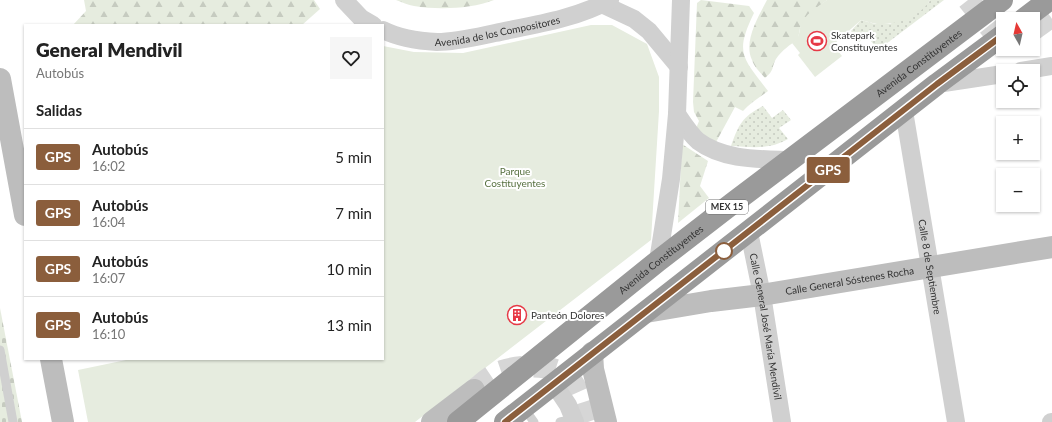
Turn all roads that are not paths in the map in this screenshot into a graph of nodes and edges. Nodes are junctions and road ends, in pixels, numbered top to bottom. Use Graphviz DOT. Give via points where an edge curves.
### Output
graph roads {
  1 [pos="344,0"];
  2 [pos="681,0"];
  3 [pos="1002,0"];
  4 [pos="1049,0"];
  5 [pos="606,2"];
  6 [pos="1033,12"];
  7 [pos="371,24"];
  8 [pos="384,30"];
  9 [pos="996,39"];
  10 [pos="1052,66"];
  11 [pos="679,67"];
  12 [pos="1040,68"];
  13 [pos="996,75"];
  14 [pos="0,79"];
  15 [pos="937,84"];
  16 [pos="904,111"];
  17 [pos="677,114"];
  18 [pos="788,160"];
  19 [pos="24,210"];
  20 [pos="749,232"];
  21 [pos="1052,246"];
  22 [pos="658,261"];
  23 [pos="931,266"];
  24 [pos="762,295"];
  25 [pos="646,312"];
  26 [pos="0,350"];
  27 [pos="592,353"];
  28 [pos="52,360"];
  29 [pos="554,384"];
  30 [pos="474,390"];
  31 [pos="529,415"];
  32 [pos="570,421"];
  33 [pos="13,422"];
  34 [pos="63,422"];
  35 [pos="432,422"];
  36 [pos="458,422"];
  37 [pos="505,422"];
  38 [pos="606,422"];
  39 [pos="782,422"];
  40 [pos="956,422"];
  1 -- 7 [label="street" via="361,18"];
  2 -- 11 [label="street"];
  3 -- 18 [label="highway, Avenida Constituyentes / MEX 15" via="975,15"];
  4 -- 6 [label="highway"];
  5 -- 8 [label="street, Avenida de los Compositores" via="564,18 439,42 397,36"];
  5 -- 11 [label="street" via="649,31"];
  9 -- 15 [label="highway, MEX 15"];
  10 -- 12 [label="street"];
  11 -- 17 [label="street"];
  13 -- 15 [label="street"];
  14 -- 19 [label="street"];
  15 -- 16 [label="highway, MEX 15"];
  16 -- 20 [label="highway, MEX 15"];
  16 -- 23 [label="street, Calle 8 de Septiembre"];
  17 -- 18 [label="street" via="698,140 717,151 760,159"];
  17 -- 22 [label="street" via="671,179"];
  18 -- 22 [label="highway, Avenida Constituyentes / MEX 15"];
  20 -- 24 [label="street, Calle General José María Mendívil"];
  20 -- 25 [label="highway, MEX 15"];
  21 -- 23 [label="street, Calle General Sóstenes Rocha"];
  22 -- 36 [label="highway, Avenida Constituyentes / MEX 15"];
  23 -- 24 [label="street, Calle General Sóstenes Rocha"];
  23 -- 40 [label="street, Calle 8 de Septiembre"];
  24 -- 25 [label="street, Calle General Sóstenes Rocha"];
  24 -- 39 [label="street, Calle General José María Mendívil"];
  25 -- 27 [label="highway, MEX 15"];
  26 -- 33 [label="lane"];
  27 -- 29 [label="highway, MEX 15"];
  27 -- 38 [label="street" via="593,369"];
  28 -- 34 [label="street"];
  29 -- 31 [label="highway, MEX 15"];
  29 -- 32 [label="street" via="568,405"];
  30 -- 35 [label="street"];
  31 -- 37 [label="highway, MEX 15"];
}
